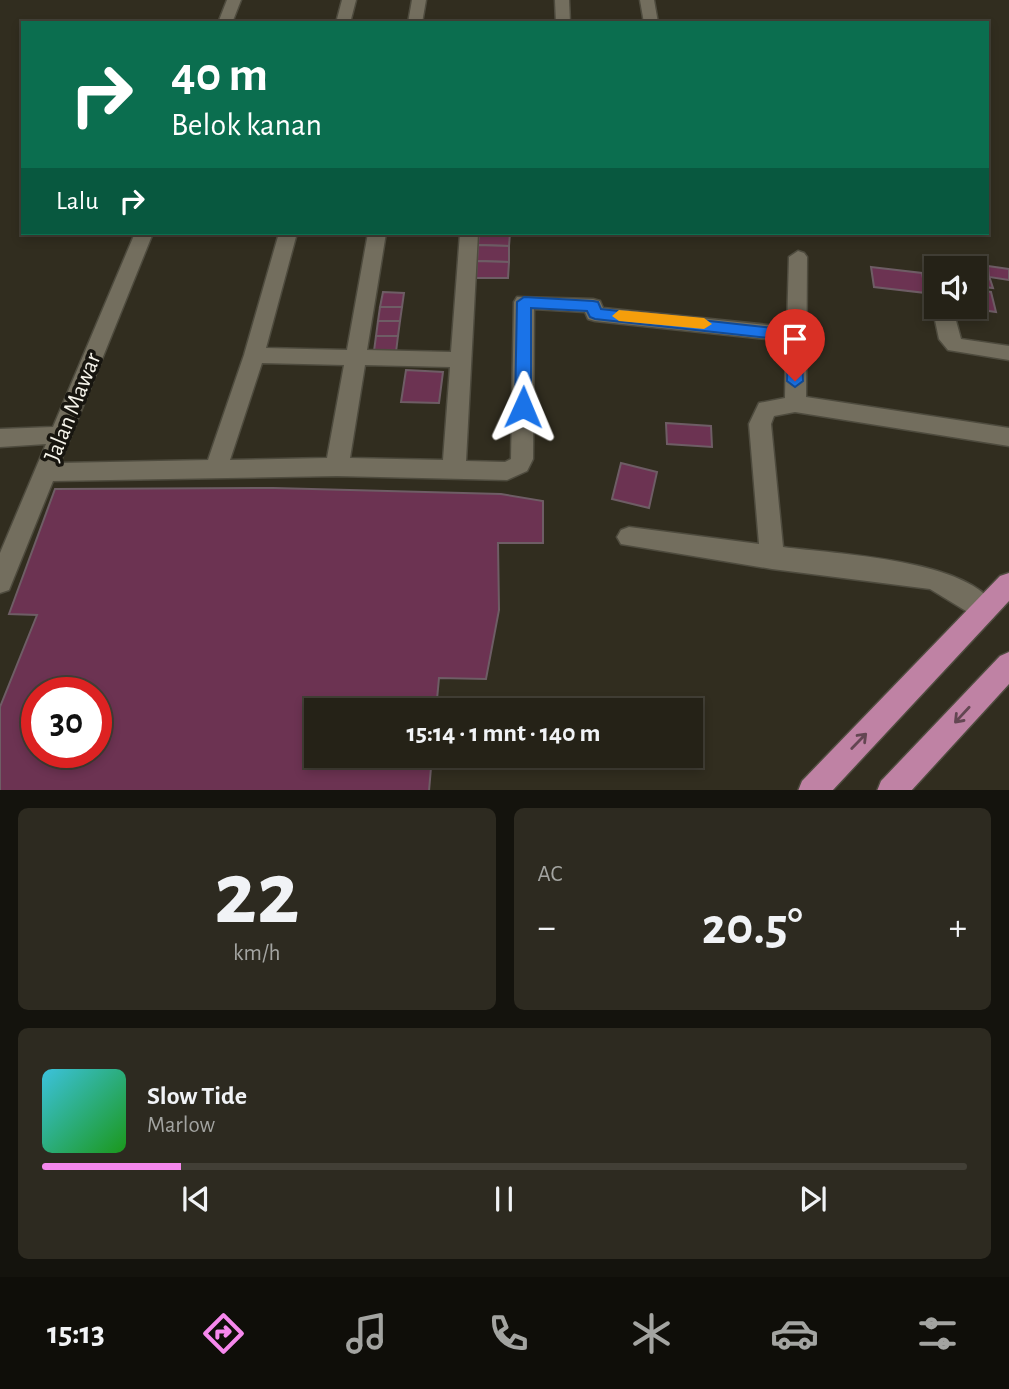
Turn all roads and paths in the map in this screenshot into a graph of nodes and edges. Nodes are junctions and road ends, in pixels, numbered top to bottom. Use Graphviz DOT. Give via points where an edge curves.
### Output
graph roads {
  1 [pos="234,0"];
  2 [pos="349,0"];
  3 [pos="419,0"];
  4 [pos="562,0"];
  5 [pos="647,0"];
  6 [pos="226,21"];
  7 [pos="344,21"];
  8 [pos="415,21"];
  9 [pos="563,21"];
  10 [pos="650,21"];
  11 [pos="143,235"];
  12 [pos="287,235"];
  13 [pos="377,235"];
  14 [pos="469,235"];
  15 [pos="798,257"];
  16 [pos="945,319"];
  17 [pos="796,335"];
  18 [pos="1009,354"];
  19 [pos="254,355"];
  20 [pos="356,356"];
  21 [pos="460,360"];
  22 [pos="795,404"];
  23 [pos="61,435"];
  24 [pos="1009,437"];
  25 [pos="0,438"];
  26 [pos="337,467"];
  27 [pos="216,469"];
  28 [pos="454,469"];
  29 [pos="46,472"];
  30 [pos="629,537"];
  31 [pos="772,558"];
  32 [pos="0,582"];
  33 [pos="1009,584"];
  34 [pos="980,607"];
  35 [pos="1009,665"];
  36 [pos="812,790"];
  37 [pos="891,790"];
  1 -- 6 [label="street"];
  2 -- 7 [label="street"];
  3 -- 8 [label="street"];
  4 -- 9 [label="street"];
  5 -- 10 [label="street"];
  11 -- 23 [label="street, Jalan Mawar"];
  12 -- 19 [label="street"];
  13 -- 20 [label="street"];
  14 -- 21 [label="street"];
  15 -- 17 [label="street"];
  16 -- 18 [label="street" via="955,345"];
  17 -- 22 [label="street"];
  17 -- 28 [label="street" via="595,314 593,306 524,302 522,459 507,471"];
  19 -- 20 [label="street"];
  19 -- 27 [label="street"];
  20 -- 21 [label="street"];
  20 -- 26 [label="street"];
  21 -- 28 [label="street"];
  22 -- 24 [label="street"];
  22 -- 31 [label="street" via="768,409 760,424"];
  23 -- 25 [label="street"];
  23 -- 29 [label="street, Jalan Mawar"];
  26 -- 27 [label="street"];
  26 -- 28 [label="street"];
  27 -- 29 [label="street"];
  29 -- 32 [label="street, Jalan Mawar"];
  30 -- 31 [label="street"];
  31 -- 34 [label="street" via="941,580"];
  33 -- 34 [label="main road"];
  36 -- 34 [label="main road, one-way"];
  35 -- 37 [label="main road, one-way"];
}
